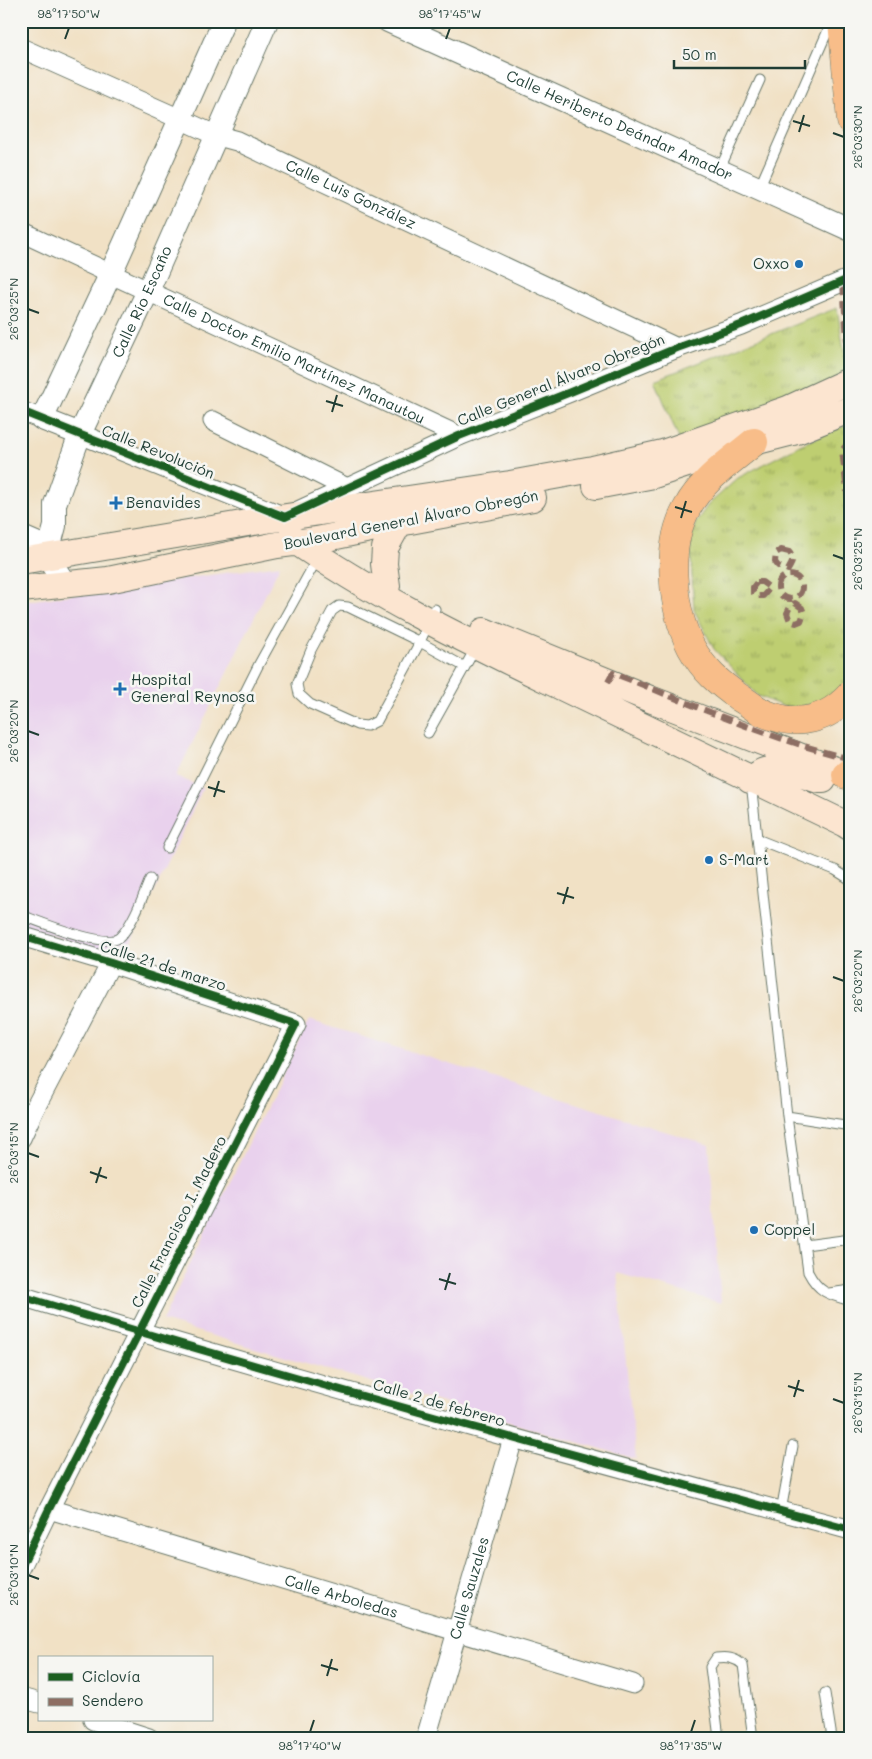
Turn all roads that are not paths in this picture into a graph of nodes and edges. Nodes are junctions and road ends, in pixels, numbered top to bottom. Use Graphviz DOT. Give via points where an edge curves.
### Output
graph roads {
  1 [pos="224,21"];
  2 [pos="267,21"];
  3 [pos="388,21"];
  4 [pos="832,21"];
  5 [pos="842,21"];
  6 [pos="21,48"];
  7 [pos="760,80"];
  8 [pos="180,119"];
  9 [pos="851,121"];
  10 [pos="216,135"];
  11 [pos="718,171"];
  12 [pos="758,189"];
  13 [pos="851,230"];
  14 [pos="21,232"];
  15 [pos="111,273"];
  16 [pos="851,278"];
  17 [pos="148,291"];
  18 [pos="677,348"];
  19 [pos="851,380"];
  20 [pos="851,409"];
  21 [pos="21,411"];
  22 [pos="42,419"];
  23 [pos="793,420"];
  24 [pos="213,421"];
  25 [pos="80,434"];
  26 [pos="459,436"];
  27 [pos="754,442"];
  28 [pos="347,488"];
  29 [pos="266,514"];
  30 [pos="398,523"];
  31 [pos="21,535"];
  32 [pos="311,547"];
  33 [pos="49,552"];
  34 [pos="21,561"];
  35 [pos="66,585"];
  36 [pos="387,586"];
  37 [pos="21,589"];
  38 [pos="428,624"];
  39 [pos="475,648"];
  40 [pos="851,694"];
  41 [pos="650,699"];
  42 [pos="428,733"];
  43 [pos="849,774"];
  44 [pos="750,780"];
  45 [pos="851,828"];
  46 [pos="757,839"];
  47 [pos="167,848"];
  48 [pos="150,879"];
  49 [pos="851,880"];
  50 [pos="21,915"];
  51 [pos="21,936"];
  52 [pos="111,963"];
  53 [pos="296,1024"];
  54 [pos="787,1116"];
  55 [pos="851,1126"];
  56 [pos="21,1138"];
  57 [pos="851,1239"];
  58 [pos="805,1245"];
  59 [pos="851,1290"];
  60 [pos="826,1294"];
  61 [pos="21,1296"];
  62 [pos="851,1301"];
  63 [pos="139,1332"];
  64 [pos="513,1439"];
  65 [pos="793,1446"];
  66 [pos="49,1509"];
  67 [pos="781,1511"];
  68 [pos="851,1530"];
  69 [pos="21,1567"];
  70 [pos="456,1632"];
  71 [pos="633,1684"];
  72 [pos="825,1694"];
  73 [pos="21,1698"];
  74 [pos="38,1703"];
  75 [pos="99,1722"];
  76 [pos="143,1737"];
  77 [pos="426,1738"];
  78 [pos="719,1738"];
  79 [pos="753,1738"];
  80 [pos="832,1738"];
  1 -- 8 [label="street"];
  2 -- 10 [label="street, Calle Río Escaño"];
  3 -- 11 [label="street, Calle Heriberto Deándar Amador"];
  4 -- 12 [label="lane"];
  5 -- 9 [label="main road"];
  6 -- 8 [label="street, Calle Luis González"];
  7 -- 11 [label="lane"];
  8 -- 10 [label="street, Calle Luis González"];
  8 -- 15 [label="street"];
  10 -- 17 [label="street, Calle Río Escaño"];
  10 -- 18 [label="street, Calle Luis González" via="237,141"];
  11 -- 12 [label="street, Calle Heriberto Deándar Amador"];
  12 -- 13 [label="street, Calle Heriberto Deándar Amador"];
  14 -- 15 [label="street, Calle Doctor Emilio Martínez Manautou"];
  15 -- 17 [label="street, Calle Doctor Emilio Martínez Manautou"];
  15 -- 22 [label="street"];
  16 -- 18 [label="street, Calle General Álvaro Obregón" via="741,325"];
  17 -- 25 [label="street, Calle Río Escaño"];
  17 -- 26 [label="street, Calle Doctor Emilio Martínez Manautou"];
  18 -- 26 [label="street, Calle General Álvaro Obregón"];
  19 -- 23 [label="main road"];
  20 -- 23 [label="main road"];
  21 -- 22 [label="street, Calle Revolución"];
  22 -- 25 [label="street, Calle Revolución"];
  23 -- 27 [label="main road, Boulevard General Álvaro Obregón"];
  23 -- 29 [label="main road, Boulevard General Álvaro Obregón" via="664,453 510,484"];
  24 -- 28 [label="street"];
  25 -- 29 [label="street, Calle Revolución"];
  25 -- 33 [label="street, Calle Río Escaño" via="55,504 55,526"];
  26 -- 28 [label="street, Calle General Álvaro Obregón"];
  27 -- 30 [label="main road, Boulevard General Álvaro Obregón" via="654,475"];
  27 -- 40 [label="main road" via="706,481 686,508 674,558 675,598 682,626 692,648 712,677 764,714 791,722 808,720 825,715"];
  28 -- 29 [label="street, Calle General Álvaro Obregón"];
  29 -- 32 [label="main road"];
  29 -- 33 [label="main road, Boulevard General Álvaro Obregón"];
  30 -- 32 [label="main road, Boulevard General Álvaro Obregón"];
  30 -- 36 [label="main road" via="385,548"];
  31 -- 33 [label="street"];
  32 -- 35 [label="main road, Boulevard General Álvaro Obregón" via="277,545 108,580"];
  32 -- 36 [label="main road"];
  32 -- 38 [label="main road" via="357,581"];
  32 -- 47 [label="lane" via="259,664"];
  33 -- 34 [label="main road, Boulevard General Álvaro Obregón"];
  33 -- 35 [label="street"];
  35 -- 37 [label="main road, Boulevard General Álvaro Obregón"];
  36 -- 38 [label="main road"];
  38 -- 38 [label="lane" via="377,721 367,726 357,725 310,704 300,694 297,684 311,650 332,611 339,606"];
  38 -- 39 [label="main road"];
  38 -- 39 [label="lane"];
  39 -- 41 [label="main road"];
  39 -- 42 [label="lane"];
  39 -- 44 [label="main road"];
  41 -- 43 [label="main road"];
  41 -- 44 [label="main road" via="674,722 735,758"];
  43 -- 44 [label="main road" via="819,780 773,770 764,771"];
  44 -- 45 [label="main road"];
  44 -- 46 [label="lane"];
  46 -- 49 [label="lane" via="835,870"];
  46 -- 54 [label="lane"];
  48 -- 50 [label="lane" via="136,912 121,937 115,941 73,934"];
  51 -- 52 [label="street, Calle 21 de marzo"];
  52 -- 53 [label="street, Calle 21 de marzo"];
  52 -- 56 [label="street"];
  53 -- 63 [label="street, Calle Francisco I. Madero"];
  54 -- 55 [label="lane"];
  54 -- 58 [label="lane"];
  57 -- 58 [label="lane"];
  58 -- 60 [label="lane" via="808,1272 815,1285"];
  59 -- 60 [label="lane"];
  60 -- 62 [label="lane"];
  61 -- 63 [label="street, Calle 2 de febrero"];
  63 -- 64 [label="street, Calle 2 de febrero"];
  63 -- 66 [label="street, Calle Francisco I. Madero"];
  64 -- 67 [label="street, Calle 2 de febrero"];
  64 -- 70 [label="street, Calle Sauzales"];
  65 -- 67 [label="lane"];
  66 -- 69 [label="street, Calle Francisco I. Madero"];
  66 -- 70 [label="street, Calle Arboledas"];
  67 -- 68 [label="street, Calle 2 de febrero"];
  70 -- 71 [label="street, Calle Arboledas"];
  70 -- 77 [label="street, Calle Sauzales"];
  72 -- 80 [label="lane"];
  73 -- 74 [label="street"];
  75 -- 76 [label="street"];
  78 -- 79 [label="lane" via="710,1666 716,1658 726,1657 736,1659 742,1665"];
}
